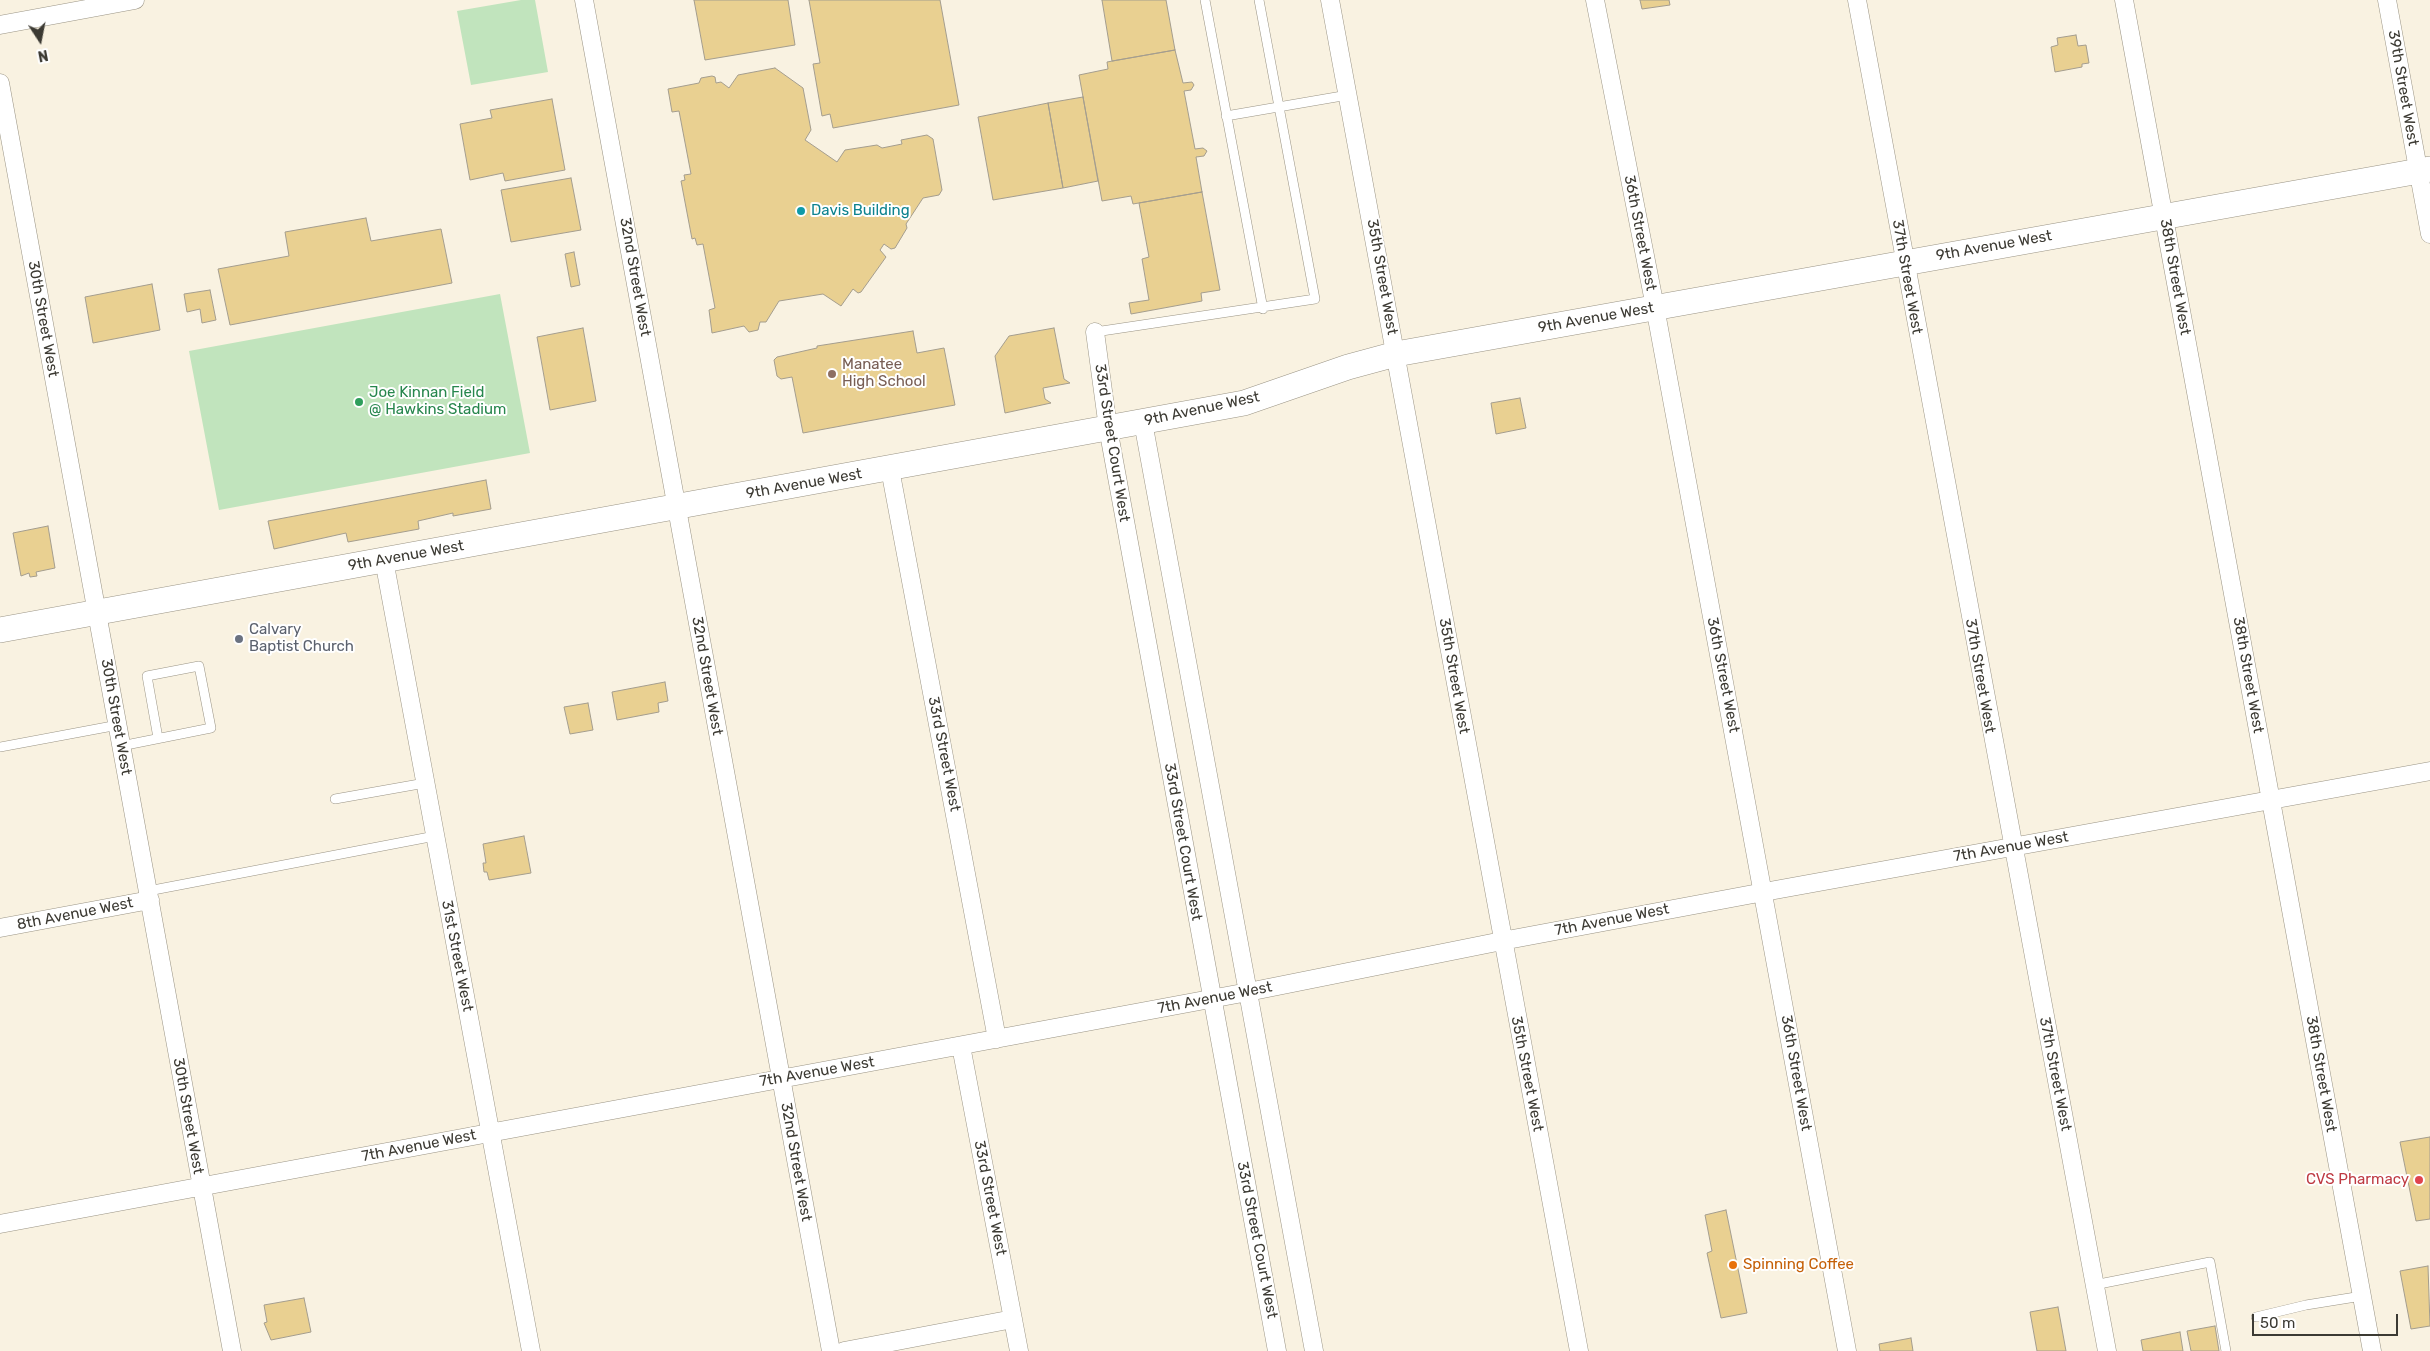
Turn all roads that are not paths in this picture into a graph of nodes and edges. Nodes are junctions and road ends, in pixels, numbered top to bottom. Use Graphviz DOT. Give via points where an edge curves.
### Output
graph roads {
  1 [pos="135,0"];
  2 [pos="584,0"];
  3 [pos="1205,0"];
  4 [pos="1259,0"];
  5 [pos="1330,0"];
  6 [pos="1595,0"];
  7 [pos="1856,0"];
  8 [pos="2124,0"];
  9 [pos="2387,0"];
  10 [pos="0,25"];
  11 [pos="0,83"];
  12 [pos="1348,95"];
  13 [pos="1279,107"];
  14 [pos="1226,116"];
  15 [pos="2424,170"];
  16 [pos="2164,217"];
  17 [pos="2430,234"];
  18 [pos="1904,262"];
  19 [pos="1655,307"];
  20 [pos="1263,309"];
  21 [pos="1095,332"];
  22 [pos="1396,354"];
  23 [pos="1143,422"];
  24 [pos="1108,428"];
  25 [pos="890,468"];
  26 [pos="677,507"];
  27 [pos="384,560"];
  28 [pos="97,613"];
  29 [pos="0,630"];
  30 [pos="118,725"];
  31 [pos="158,738"];
  32 [pos="122,746"];
  33 [pos="0,747"];
  34 [pos="2430,771"];
  35 [pos="426,783"];
  36 [pos="335,799"];
  37 [pos="2271,800"];
  38 [pos="435,836"];
  39 [pos="2012,847"];
  40 [pos="1764,892"];
  41 [pos="149,896"];
  42 [pos="0,928"];
  43 [pos="1502,941"];
  44 [pos="1248,992"];
  45 [pos="1211,999"];
  46 [pos="997,1039"];
  47 [pos="961,1046"];
  48 [pos="781,1079"];
  49 [pos="490,1132"];
  50 [pos="201,1187"];
  51 [pos="0,1224"];
  52 [pos="2094,1285"];
  53 [pos="2362,1296"];
  54 [pos="2256,1317"];
  55 [pos="1013,1319"];
  56 [pos="232,1351"];
  57 [pos="531,1351"];
  58 [pos="831,1351"];
  59 [pos="844,1351"];
  60 [pos="1019,1351"];
  61 [pos="1277,1351"];
  62 [pos="1314,1351"];
  63 [pos="1579,1351"];
  64 [pos="1847,1351"];
  65 [pos="2107,1351"];
  66 [pos="2226,1351"];
  67 [pos="2372,1351"];
  1 -- 10 [label="street"];
  2 -- 26 [label="street, 32nd Street West"];
  3 -- 14 [label="lane"];
  4 -- 13 [label="lane"];
  5 -- 12 [label="street, 35th Street West"];
  6 -- 19 [label="street, 36th Street West"];
  7 -- 18 [label="street, 37th Street West"];
  8 -- 16 [label="street, 38th Street West"];
  9 -- 15 [label="street, 39th Street West"];
  11 -- 28 [label="street, 30th Street West"];
  12 -- 13 [label="lane"];
  12 -- 22 [label="street, 35th Street West"];
  13 -- 14 [label="lane"];
  13 -- 20 [label="lane" via="1315,300"];
  14 -- 20 [label="lane"];
  15 -- 16 [label="street, 9th Avenue West"];
  15 -- 17 [label="street, 39th Street West"];
  16 -- 18 [label="street, 9th Avenue West"];
  16 -- 37 [label="street, 38th Street West"];
  18 -- 19 [label="street, 9th Avenue West"];
  18 -- 39 [label="street, 37th Street West"];
  19 -- 22 [label="street, 9th Avenue West"];
  19 -- 40 [label="street, 36th Street West"];
  20 -- 21 [label="lane"];
  21 -- 24 [label="street, 33rd Street Court West"];
  22 -- 23 [label="street, 9th Avenue West" via="1244,403"];
  22 -- 43 [label="street, 35th Street West"];
  23 -- 24 [label="street, 9th Avenue West"];
  23 -- 44 [label="street"];
  24 -- 25 [label="street, 9th Avenue West"];
  24 -- 45 [label="street, 33rd Street Court West"];
  25 -- 26 [label="street, 9th Avenue West"];
  25 -- 46 [label="street, 33rd Street West"];
  26 -- 27 [label="street, 9th Avenue West"];
  26 -- 48 [label="street, 32nd Street West"];
  27 -- 28 [label="street, 9th Avenue West"];
  27 -- 35 [label="street, 31st Street West"];
  28 -- 29 [label="street, 9th Avenue West"];
  28 -- 30 [label="street, 30th Street West"];
  30 -- 32 [label="street, 30th Street West"];
  30 -- 33 [label="lane"];
  31 -- 31 [label="lane" via="211,728 199,666 146,676"];
  31 -- 32 [label="lane"];
  32 -- 41 [label="street, 30th Street West"];
  34 -- 37 [label="street, 7th Avenue West"];
  35 -- 36 [label="lane"];
  35 -- 38 [label="street, 31st Street West"];
  37 -- 39 [label="street, 7th Avenue West"];
  37 -- 53 [label="street, 38th Street West"];
  38 -- 41 [label="lane"];
  38 -- 49 [label="street, 31st Street West"];
  39 -- 40 [label="street, 7th Avenue West"];
  39 -- 52 [label="street, 37th Street West"];
  40 -- 43 [label="street, 7th Avenue West"];
  40 -- 64 [label="street, 36th Street West"];
  41 -- 42 [label="street, 8th Avenue West"];
  41 -- 50 [label="street, 30th Street West"];
  43 -- 44 [label="street, 7th Avenue West"];
  43 -- 63 [label="street, 35th Street West"];
  44 -- 45 [label="street, 7th Avenue West"];
  44 -- 62 [label="street"];
  45 -- 46 [label="street, 7th Avenue West"];
  45 -- 61 [label="street, 33rd Street Court West"];
  46 -- 47 [label="street, 7th Avenue West"];
  47 -- 48 [label="street, 7th Avenue West"];
  47 -- 55 [label="street, 33rd Street West"];
  48 -- 49 [label="street, 7th Avenue West"];
  48 -- 58 [label="street, 32nd Street West"];
  49 -- 50 [label="street, 7th Avenue West"];
  49 -- 57 [label="street, 31st Street West"];
  50 -- 51 [label="street, 7th Avenue West"];
  50 -- 56 [label="street, 30th Street West"];
  52 -- 65 [label="street, 37th Street West"];
  52 -- 66 [label="lane" via="2210,1262"];
  53 -- 54 [label="lane"];
  53 -- 67 [label="street, 38th Street West"];
  55 -- 59 [label="street"];
  55 -- 60 [label="street, 33rd Street West"];
}
